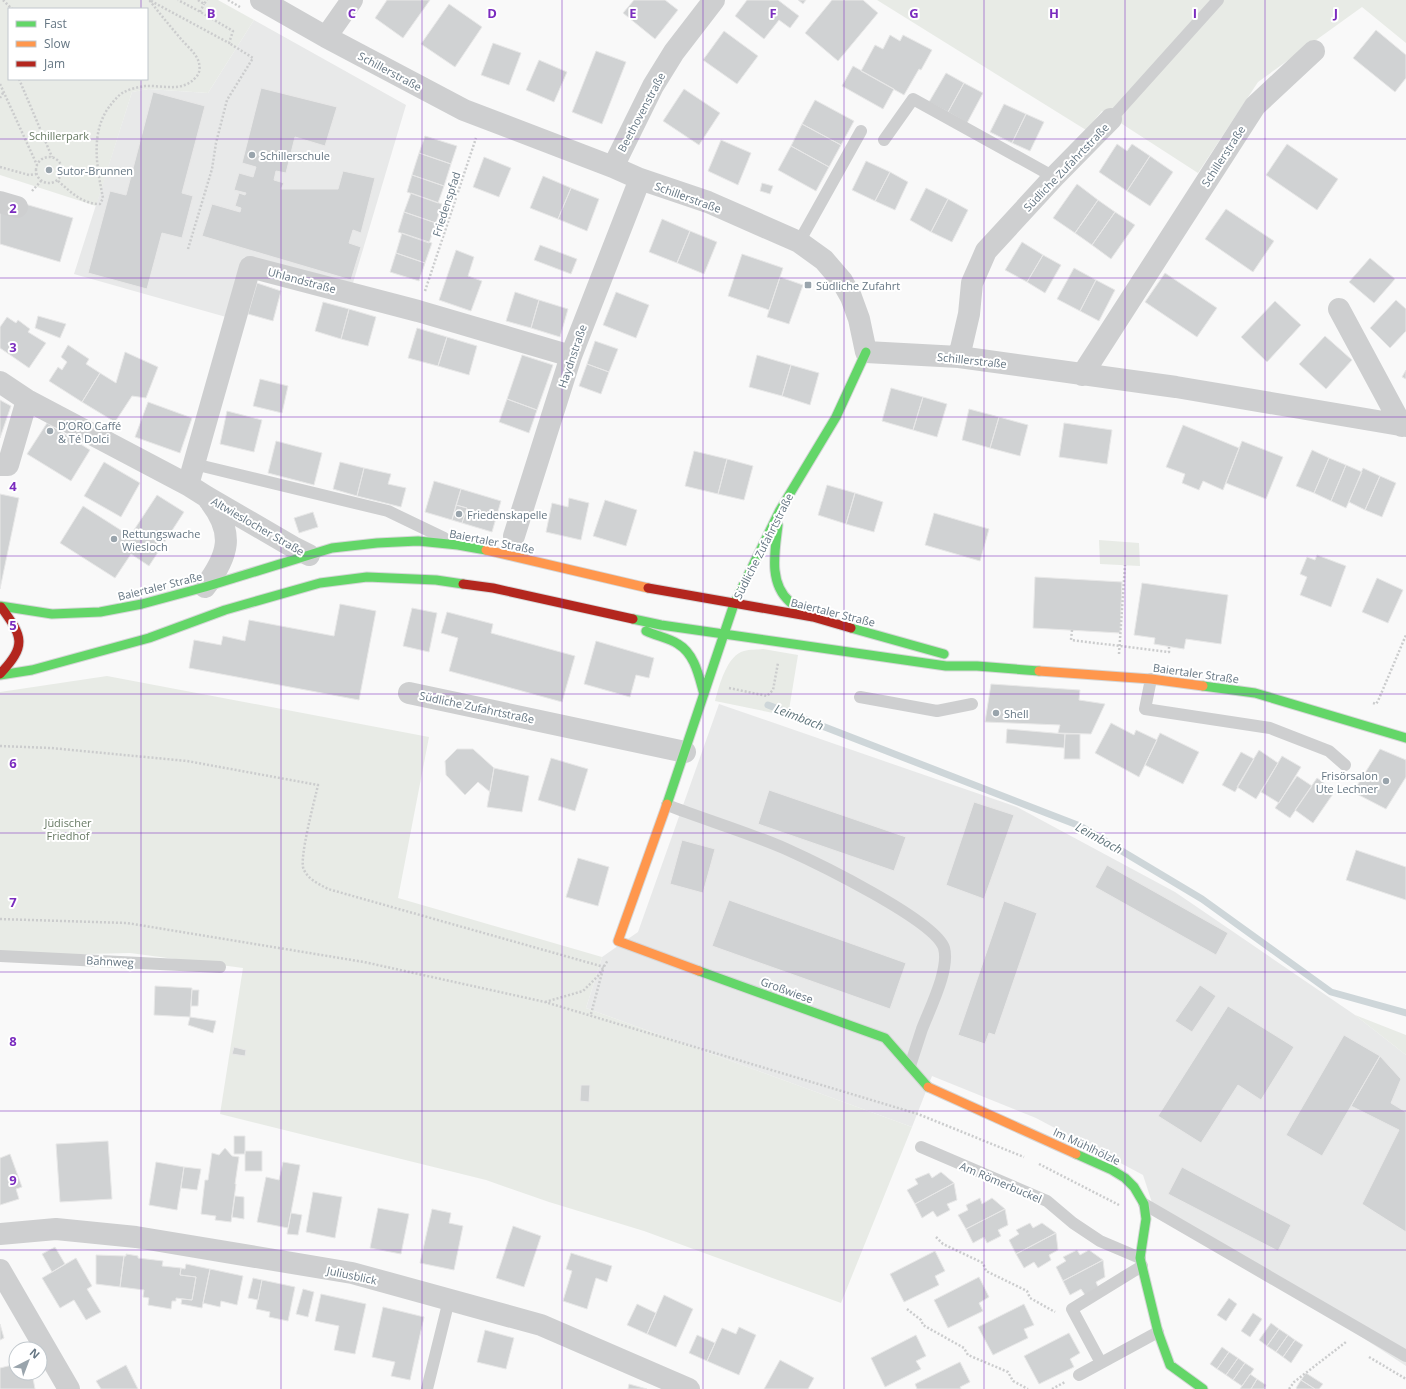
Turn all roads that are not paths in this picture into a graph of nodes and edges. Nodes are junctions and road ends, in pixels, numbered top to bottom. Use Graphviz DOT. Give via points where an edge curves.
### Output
graph roads {
  1 [pos="261,0"];
  2 [pos="352,0"];
  3 [pos="714,0"];
  4 [pos="1218,0"];
  5 [pos="326,37"];
  6 [pos="1314,52"];
  7 [pos="1111,119"];
  8 [pos="861,131"];
  9 [pos="884,140"];
  10 [pos="613,166"];
  11 [pos="1054,176"];
  12 [pos="640,179"];
  13 [pos="799,242"];
  14 [pos="1339,309"];
  15 [pos="866,352"];
  16 [pos="571,356"];
  17 [pos="959,357"];
  18 [pos="1082,375"];
  19 [pos="0,382"];
  20 [pos="27,400"];
  21 [pos="1404,426"];
  22 [pos="194,464"];
  23 [pos="0,465"];
  24 [pos="188,485"];
  25 [pos="207,497"];
  26 [pos="780,510"];
  27 [pos="514,536"];
  28 [pos="458,545"];
  29 [pos="309,555"];
  30 [pos="205,587"];
  31 [pos="734,604"];
  32 [pos="1,606"];
  33 [pos="610,614"];
  34 [pos="813,617"];
  35 [pos="723,634"];
  36 [pos="977,666"];
  37 [pos="0,674"];
  38 [pos="1151,679"];
  39 [pos="409,692"];
  40 [pos="704,694"];
  41 [pos="860,697"];
  42 [pos="972,704"];
  43 [pos="1406,738"];
  44 [pos="685,752"];
  45 [pos="1345,765"];
  46 [pos="666,805"];
  47 [pos="618,941"];
  48 [pos="0,956"];
  49 [pos="220,967"];
  50 [pos="910,1066"];
  51 [pos="929,1088"];
  52 [pos="921,1147"];
  53 [pos="1144,1204"];
  54 [pos="0,1234"];
  55 [pos="1141,1262"];
  56 [pos="0,1270"];
  57 [pos="449,1300"];
  58 [pos="1158,1332"];
  59 [pos="1406,1356"];
  60 [pos="1101,1363"];
  61 [pos="1079,1375"];
  62 [pos="69,1389"];
  63 [pos="427,1389"];
  64 [pos="689,1389"];
  65 [pos="1203,1389"];
  1 -- 5 [label="street, Schillerstraße"];
  2 -- 5 [label="street"];
  3 -- 10 [label="street, Beethovenstraße" via="674,52 652,86"];
  4 -- 7 [label="lane, Südliche Zufahrtstraße"];
  5 -- 10 [label="street, Schillerstraße" via="464,110"];
  6 -- 18 [label="street, Schillerstraße" via="1255,106"];
  7 -- 11 [label="street, Südliche Zufahrtstraße"];
  8 -- 13 [label="lane"];
  9 -- 11 [label="lane" via="913,99"];
  10 -- 12 [label="street, Schillerstraße"];
  11 -- 17 [label="street, Südliche Zufahrtstraße" via="986,251 972,283 969,314"];
  12 -- 13 [label="street, Schillerstraße" via="708,202"];
  12 -- 16 [label="street, Haydnstraße"];
  13 -- 15 [label="street, Schillerstraße" via="824,260 842,280 859,319"];
  14 -- 21 [label="street, Schillerstraße"];
  15 -- 17 [label="street, Schillerstraße"];
  15 -- 26 [label="main road, Südliche Zufahrtstraße" via="836,417"];
  16 -- 22 [label="street, Uhlandstraße" via="250,267"];
  16 -- 27 [label="street, Haydnstraße"];
  17 -- 18 [label="street, Schillerstraße"];
  18 -- 21 [label="street, Schillerstraße" via="1176,387"];
  19 -- 20 [label="street, Altwieslocher Straße"];
  20 -- 23 [label="street" via="8,466"];
  20 -- 24 [label="street, Altwieslocher Straße"];
  22 -- 24 [label="street, Uhlandstraße"];
  22 -- 28 [label="lane" via="388,511"];
  24 -- 25 [label="street, Altwieslocher Straße"];
  25 -- 29 [label="street, Altwieslocher Straße"];
  25 -- 30 [label="street, Altwieslocher Straße" via="224,522 226,536 221,562"];
  26 -- 31 [label="main road, Südliche Zufahrtstraße"];
  26 -- 34 [label="main road" via="775,545 776,581 789,601"];
  28 -- 29 [label="main road, Baiertaler Straße" via="418,541 377,543 332,548"];
  28 -- 31 [label="main road, Baiertaler Straße" via="664,592"];
  29 -- 30 [label="main road, Baiertaler Straße"];
  30 -- 32 [label="main road, Baiertaler Straße" via="142,604 93,613 52,614"];
  31 -- 34 [label="main road, Baiertaler Straße"];
  31 -- 35 [label="main road, Südliche Zufahrtstraße"];
  32 -- 37 [label="main road" via="15,627 20,647 16,656"];
  33 -- 35 [label="main road, Baiertaler Straße"];
  33 -- 37 [label="main road, Baiertaler Straße" via="479,586 436,580 367,577 320,583 225,610 149,638 32,670"];
  33 -- 40 [label="main road" via="686,650"];
  34 -- 36 [label="main road, Baiertaler Straße" via="942,653"];
  35 -- 36 [label="main road, Baiertaler Straße" via="946,666"];
  35 -- 40 [label="main road, Südliche Zufahrtstraße"];
  36 -- 38 [label="main road, Baiertaler Straße"];
  38 -- 43 [label="main road, Baiertaler Straße" via="1256,693"];
  38 -- 45 [label="lane" via="1145,709 1270,728 1329,751"];
  39 -- 44 [label="street, Südliche Zufahrtstraße"];
  40 -- 44 [label="main road, Südliche Zufahrtstraße"];
  41 -- 42 [label="lane" via="937,711"];
  44 -- 46 [label="main road, Südliche Zufahrtstraße"];
  46 -- 47 [label="main road, Südliche Zufahrtstraße"];
  46 -- 50 [label="lane" via="786,849 898,906 931,931 944,947 945,965"];
  47 -- 50 [label="main road, Großwiese" via="885,1038"];
  48 -- 49 [label="lane, Bahnweg"];
  50 -- 51 [label="main road, Großwiese"];
  51 -- 53 [label="main road, Im Mühlhölzle" via="1112,1170 1134,1187"];
  52 -- 55 [label="lane, Am Römerbuckel" via="1047,1201 1100,1241"];
  53 -- 55 [label="main road, Im Mühlhölzle" via="1146,1219"];
  53 -- 59 [label="lane"];
  54 -- 57 [label="street, Juliusblick" via="56,1229 136,1237 352,1273"];
  55 -- 58 [label="main road, Im Mühlhölzle"];
  55 -- 60 [label="lane" via="1072,1309"];
  56 -- 62 [label="street"];
  57 -- 63 [label="lane"];
  57 -- 64 [label="street, Juliusblick" via="541,1325"];
  58 -- 60 [label="lane"];
  58 -- 65 [label="main road, Im Mühlhölzle" via="1170,1365"];
  60 -- 61 [label="lane"];
}
